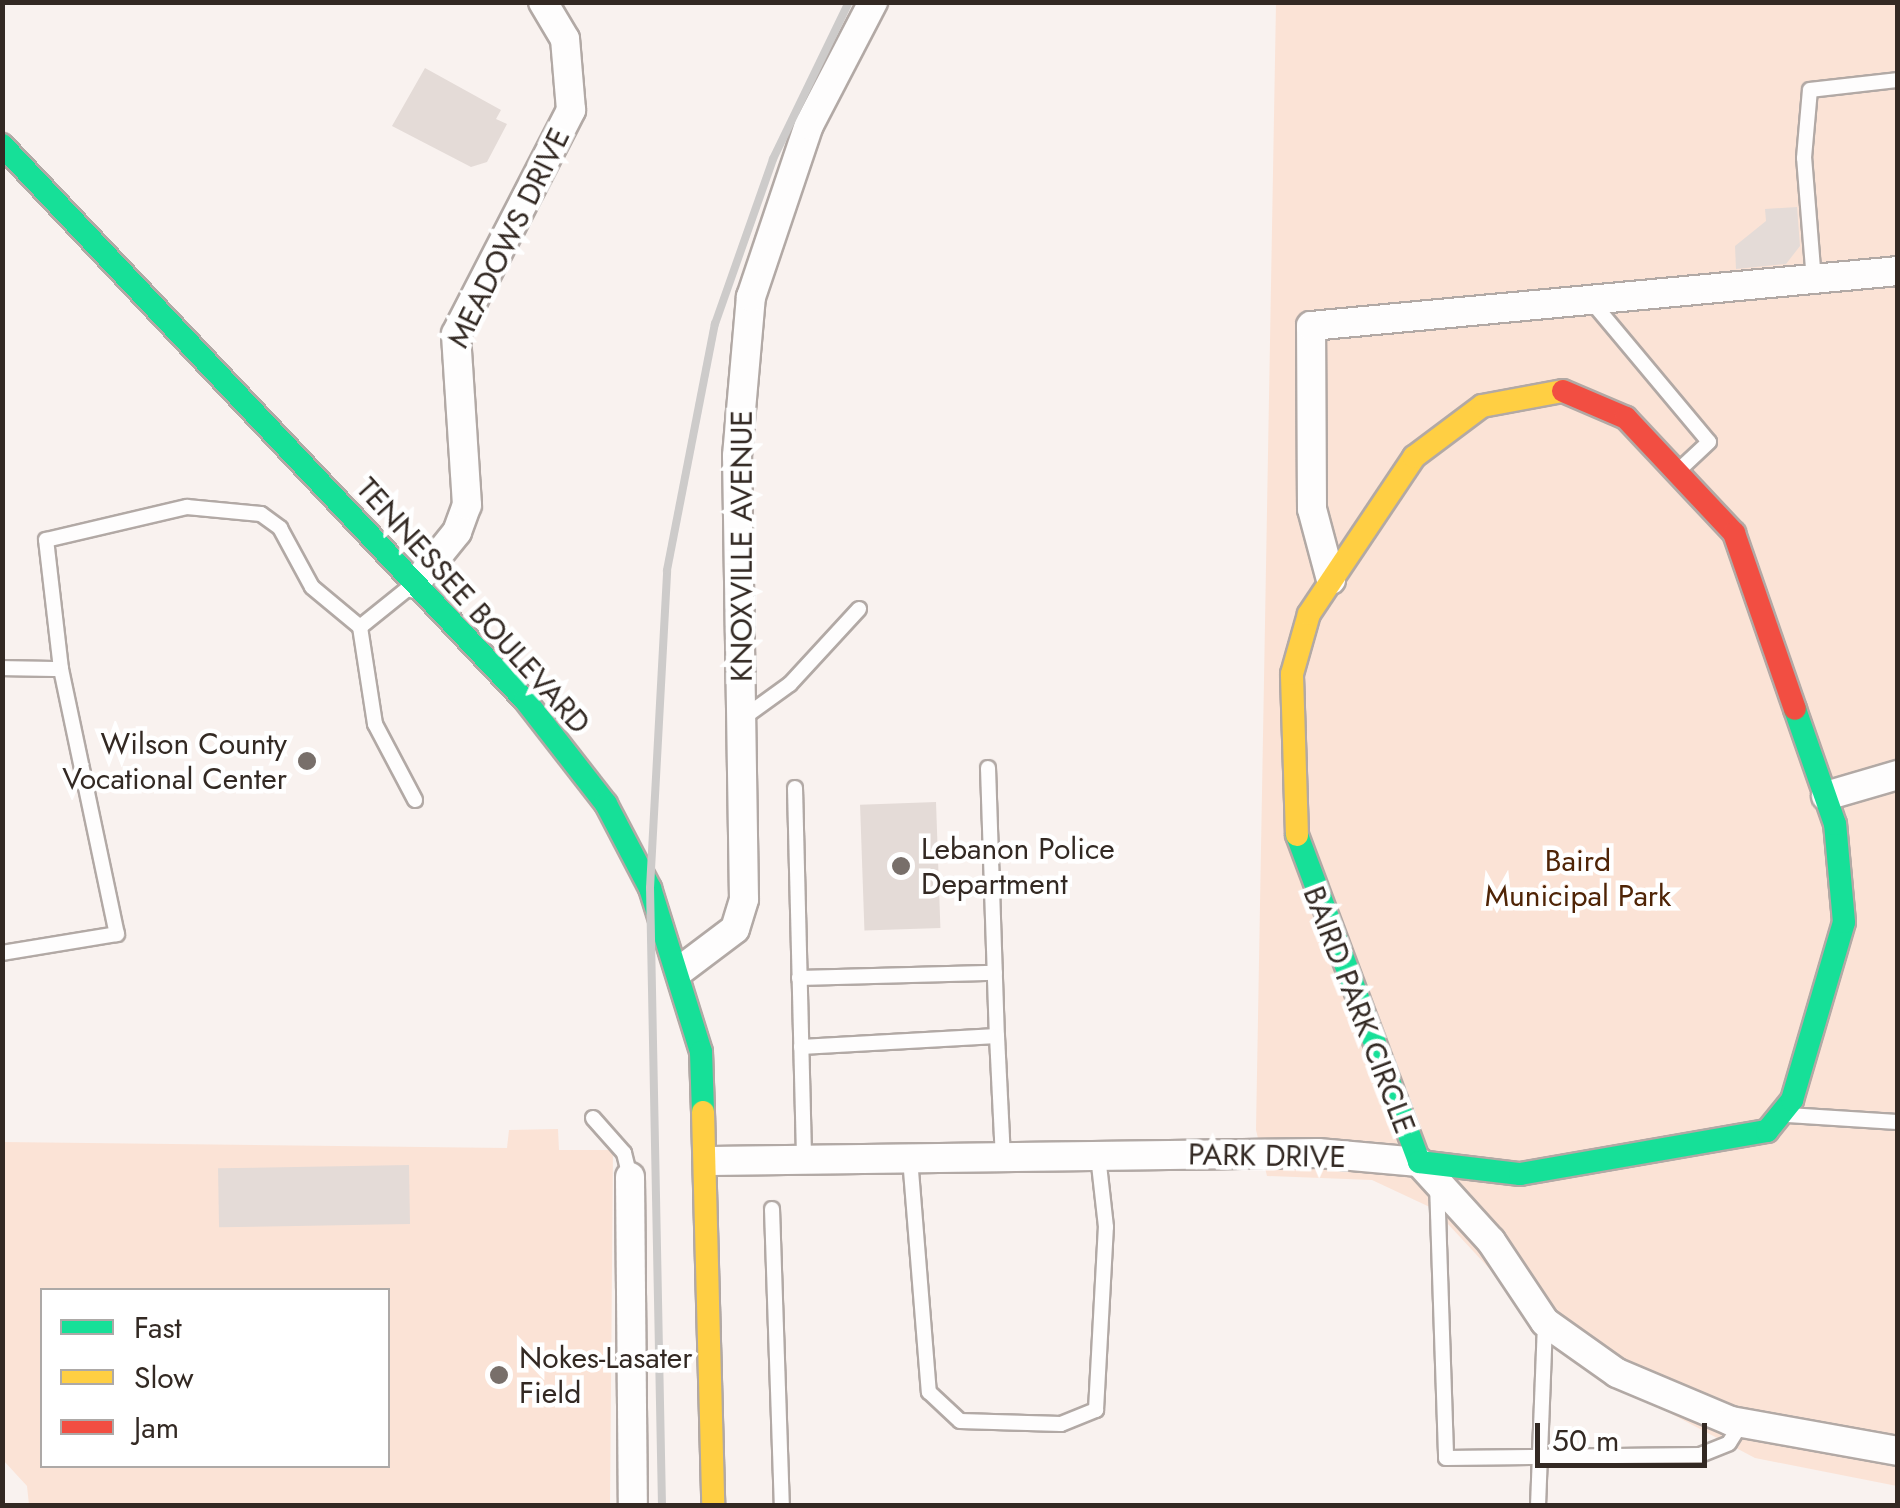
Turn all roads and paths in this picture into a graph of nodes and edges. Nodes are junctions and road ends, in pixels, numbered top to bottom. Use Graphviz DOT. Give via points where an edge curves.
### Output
graph roads {
  1 [pos="543,2"];
  2 [pos="874,2"];
  3 [pos="1898,80"];
  4 [pos="2,146"];
  5 [pos="1898,271"];
  6 [pos="1814,282"];
  7 [pos="1592,302"];
  8 [pos="1680,469"];
  9 [pos="1331,580"];
  10 [pos="415,584"];
  11 [pos="859,610"];
  12 [pos="360,627"];
  13 [pos="2,668"];
  14 [pos="61,669"];
  15 [pos="743,718"];
  16 [pos="988,768"];
  17 [pos="1898,776"];
  18 [pos="795,788"];
  19 [pos="1826,796"];
  20 [pos="415,800"];
  21 [pos="2,952"];
  22 [pos="682,969"];
  23 [pos="994,972"];
  24 [pos="799,978"];
  25 [pos="996,1036"];
  26 [pos="801,1047"];
  27 [pos="1781,1114"];
  28 [pos="594,1118"];
  29 [pos="1898,1122"];
  30 [pos="1003,1156"];
  31 [pos="1098,1156"];
  32 [pos="910,1158"];
  33 [pos="804,1159"];
  34 [pos="710,1161"];
  35 [pos="1428,1172"];
  36 [pos="630,1178"];
  37 [pos="772,1209"];
  38 [pos="1545,1322"];
  39 [pos="1742,1422"];
  40 [pos="1898,1451"];
  41 [pos="1540,1458"];
  42 [pos="633,1506"];
  43 [pos="713,1506"];
  44 [pos="782,1506"];
  45 [pos="1538,1506"];
  1 -- 10 [label="street, MEADOWS DRIVE" via="565,38 571,110 456,334 466,504 458,532"];
  2 -- 15 [label="street, KNOXVILLE AVENUE" via="810,125 751,297 736,456"];
  3 -- 6 [label="lane" via="1810,90 1804,158"];
  4 -- 10 [label="street, TENNESSEE BOULEVARD"];
  5 -- 6 [label="street"];
  6 -- 7 [label="street"];
  7 -- 8 [label="lane" via="1709,442"];
  7 -- 9 [label="street" via="1311,326 1312,509"];
  8 -- 9 [label="street, BAIRD PARK CIRCLE" via="1600,402 1563,391 1482,406 1414,457"];
  8 -- 19 [label="street, BAIRD PARK CIRCLE" via="1734,533"];
  9 -- 35 [label="street, BAIRD PARK CIRCLE" via="1292,674 1290,816"];
  10 -- 12 [label="lane"];
  10 -- 22 [label="street, TENNESSEE BOULEVARD" via="606,804"];
  11 -- 15 [label="lane" via="790,684"];
  12 -- 14 [label="lane" via="312,587 280,528 261,514 187,506 46,540"];
  12 -- 20 [label="lane" via="375,724"];
  13 -- 14 [label="lane"];
  14 -- 21 [label="lane" via="118,934"];
  15 -- 22 [label="street, KNOXVILLE AVENUE" via="744,899 735,929"];
  16 -- 23 [label="lane"];
  17 -- 19 [label="street"];
  18 -- 24 [label="lane"];
  19 -- 27 [label="street, BAIRD PARK CIRCLE" via="1844,922"];
  22 -- 34 [label="street, TENNESSEE BOULEVARD"];
  23 -- 24 [label="lane"];
  23 -- 25 [label="lane"];
  24 -- 26 [label="lane"];
  25 -- 26 [label="lane"];
  25 -- 30 [label="lane"];
  26 -- 33 [label="lane"];
  27 -- 29 [label="lane"];
  27 -- 35 [label="street, BAIRD PARK CIRCLE" via="1767,1131 1713,1146 1520,1174"];
  28 -- 36 [label="lane" via="624,1153"];
  30 -- 31 [label="street, PARK DRIVE"];
  30 -- 32 [label="street, PARK DRIVE"];
  31 -- 32 [label="lane" via="1106,1227 1096,1410 1061,1424 960,1421 928,1392"];
  31 -- 35 [label="street, PARK DRIVE" via="1318,1153"];
  32 -- 33 [label="street, PARK DRIVE"];
  33 -- 34 [label="street, PARK DRIVE"];
  34 -- 43 [label="street, TENNESSEE BOULEVARD"];
  35 -- 38 [label="street"];
  35 -- 41 [label="lane" via="1446,1458"];
  36 -- 42 [label="street"];
  37 -- 44 [label="lane"];
  38 -- 39 [label="street" via="1616,1373"];
  38 -- 41 [label="lane"];
  39 -- 40 [label="street"];
  39 -- 41 [label="lane" via="1729,1443 1700,1455"];
  41 -- 45 [label="lane"];
}
